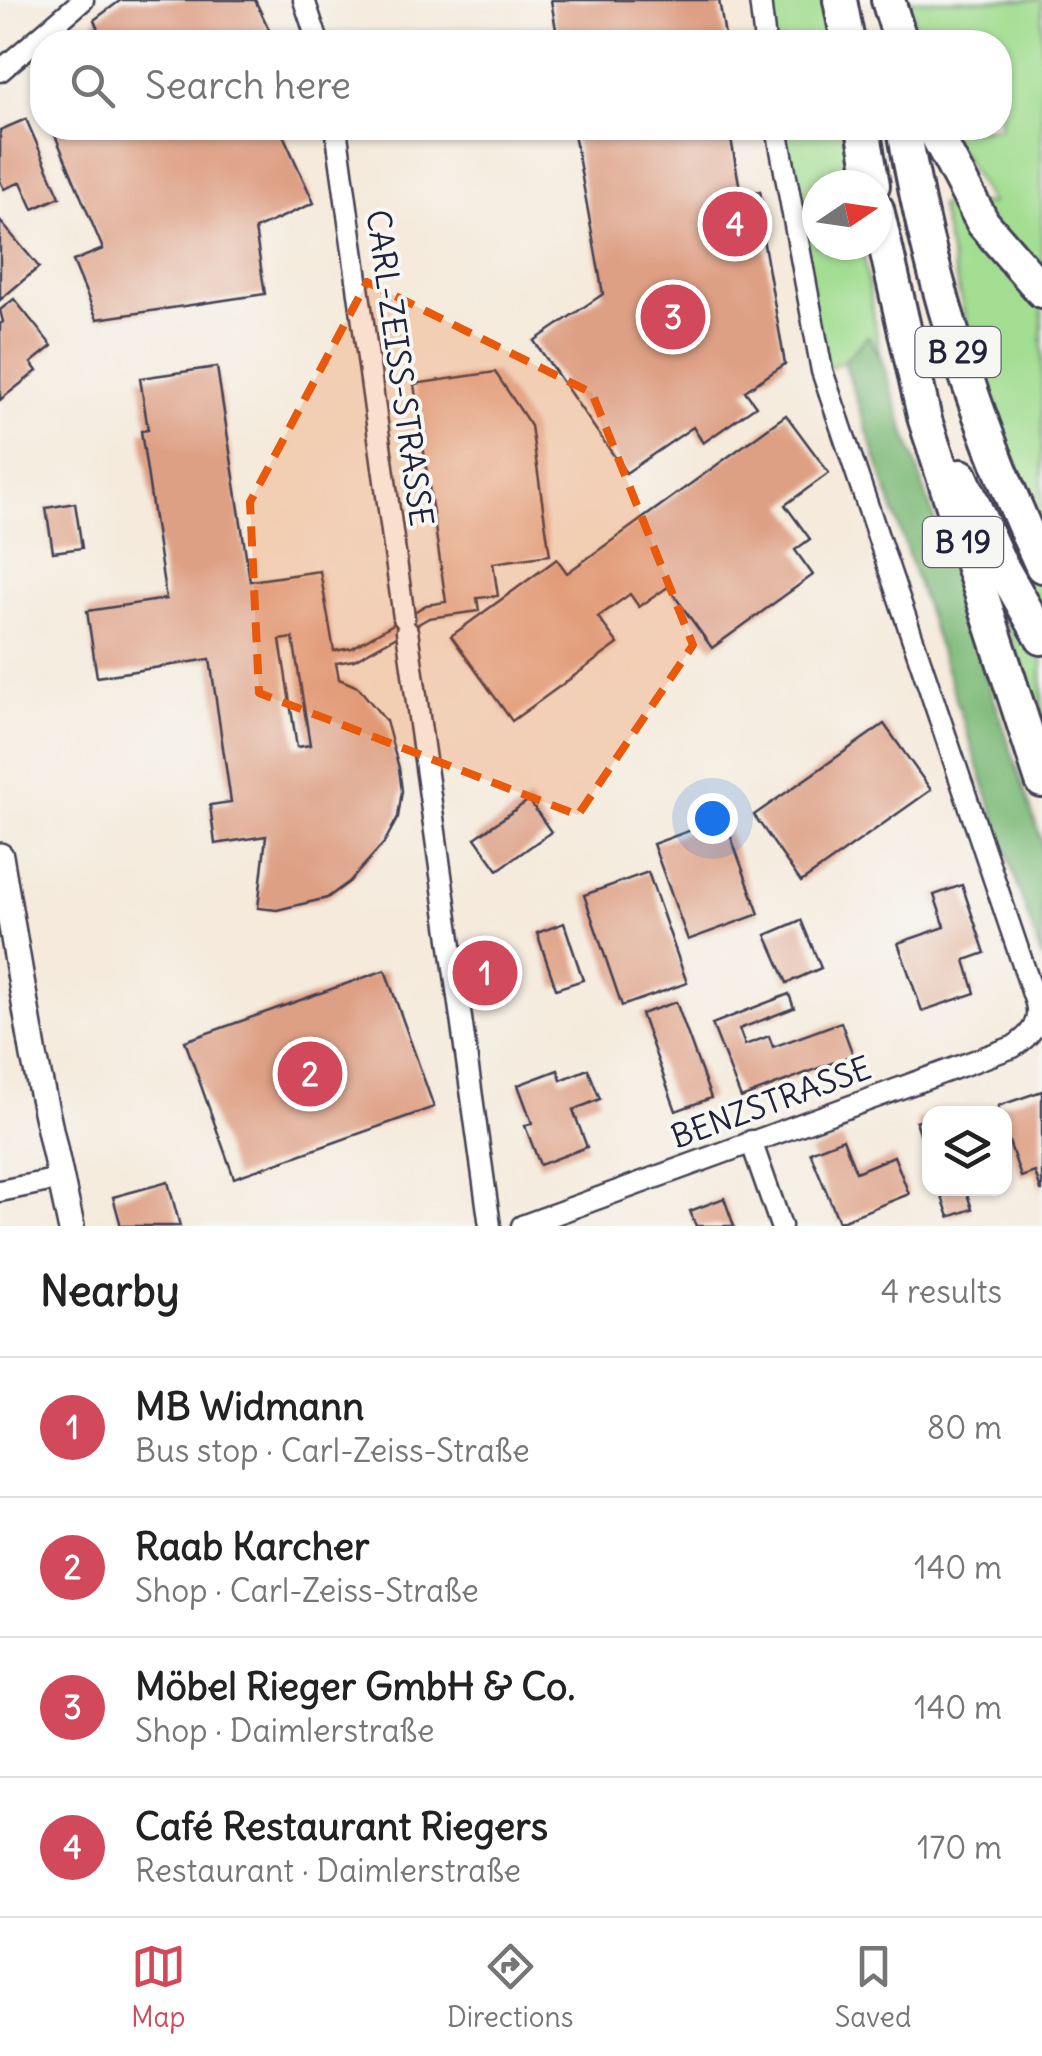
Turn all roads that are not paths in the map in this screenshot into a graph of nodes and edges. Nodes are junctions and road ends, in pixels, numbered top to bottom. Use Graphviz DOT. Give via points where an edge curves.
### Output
graph roads {
  1 [pos="83,0"];
  2 [pos="304,0"];
  3 [pos="760,0"];
  4 [pos="840,0"];
  5 [pos="885,0"];
  6 [pos="48,30"];
  7 [pos="314,30"];
  8 [pos="764,30"];
  9 [pos="846,30"];
  10 [pos="889,30"];
  11 [pos="896,30"];
  12 [pos="30,45"];
  13 [pos="0,71"];
  14 [pos="338,140"];
  15 [pos="779,140"];
  16 [pos="865,140"];
  17 [pos="907,140"];
  18 [pos="939,140"];
  19 [pos="870,170"];
  20 [pos="889,260"];
  21 [pos="1042,291"];
  22 [pos="913,356"];
  23 [pos="1042,566"];
  24 [pos="1042,638"];
  25 [pos="1042,781"];
  26 [pos="0,856"];
  27 [pos="750,1141"];
  28 [pos="59,1179"];
  29 [pos="0,1190"];
  30 [pos="71,1226"];
  31 [pos="490,1226"];
  32 [pos="522,1226"];
  33 [pos="781,1226"];
  1 -- 6 [label="street"];
  2 -- 7 [label="street"];
  3 -- 8 [label="street"];
  4 -- 9 [label="highway"];
  5 -- 10 [label="highway"];
  5 -- 11 [label="highway"];
  12 -- 13 [label="street"];
  14 -- 31 [label="street, CARL-ZEISS-STRASSE"];
  15 -- 27 [label="street, BENZSTRASSE" via="822,371 1036,1003 1035,1026 1013,1047"];
  16 -- 19 [label="highway"];
  17 -- 23 [label="highway, B 29" via="964,372"];
  18 -- 21 [label="highway" via="983,223"];
  20 -- 22 [label="highway, B 29"];
  22 -- 24 [label="highway, B 29" via="999,562"];
  22 -- 25 [label="highway, B 19" via="925,420"];
  26 -- 28 [label="street"];
  27 -- 32 [label="street, BENZSTRASSE"];
  27 -- 33 [label="street"];
  28 -- 29 [label="street"];
  28 -- 30 [label="street"];
}
